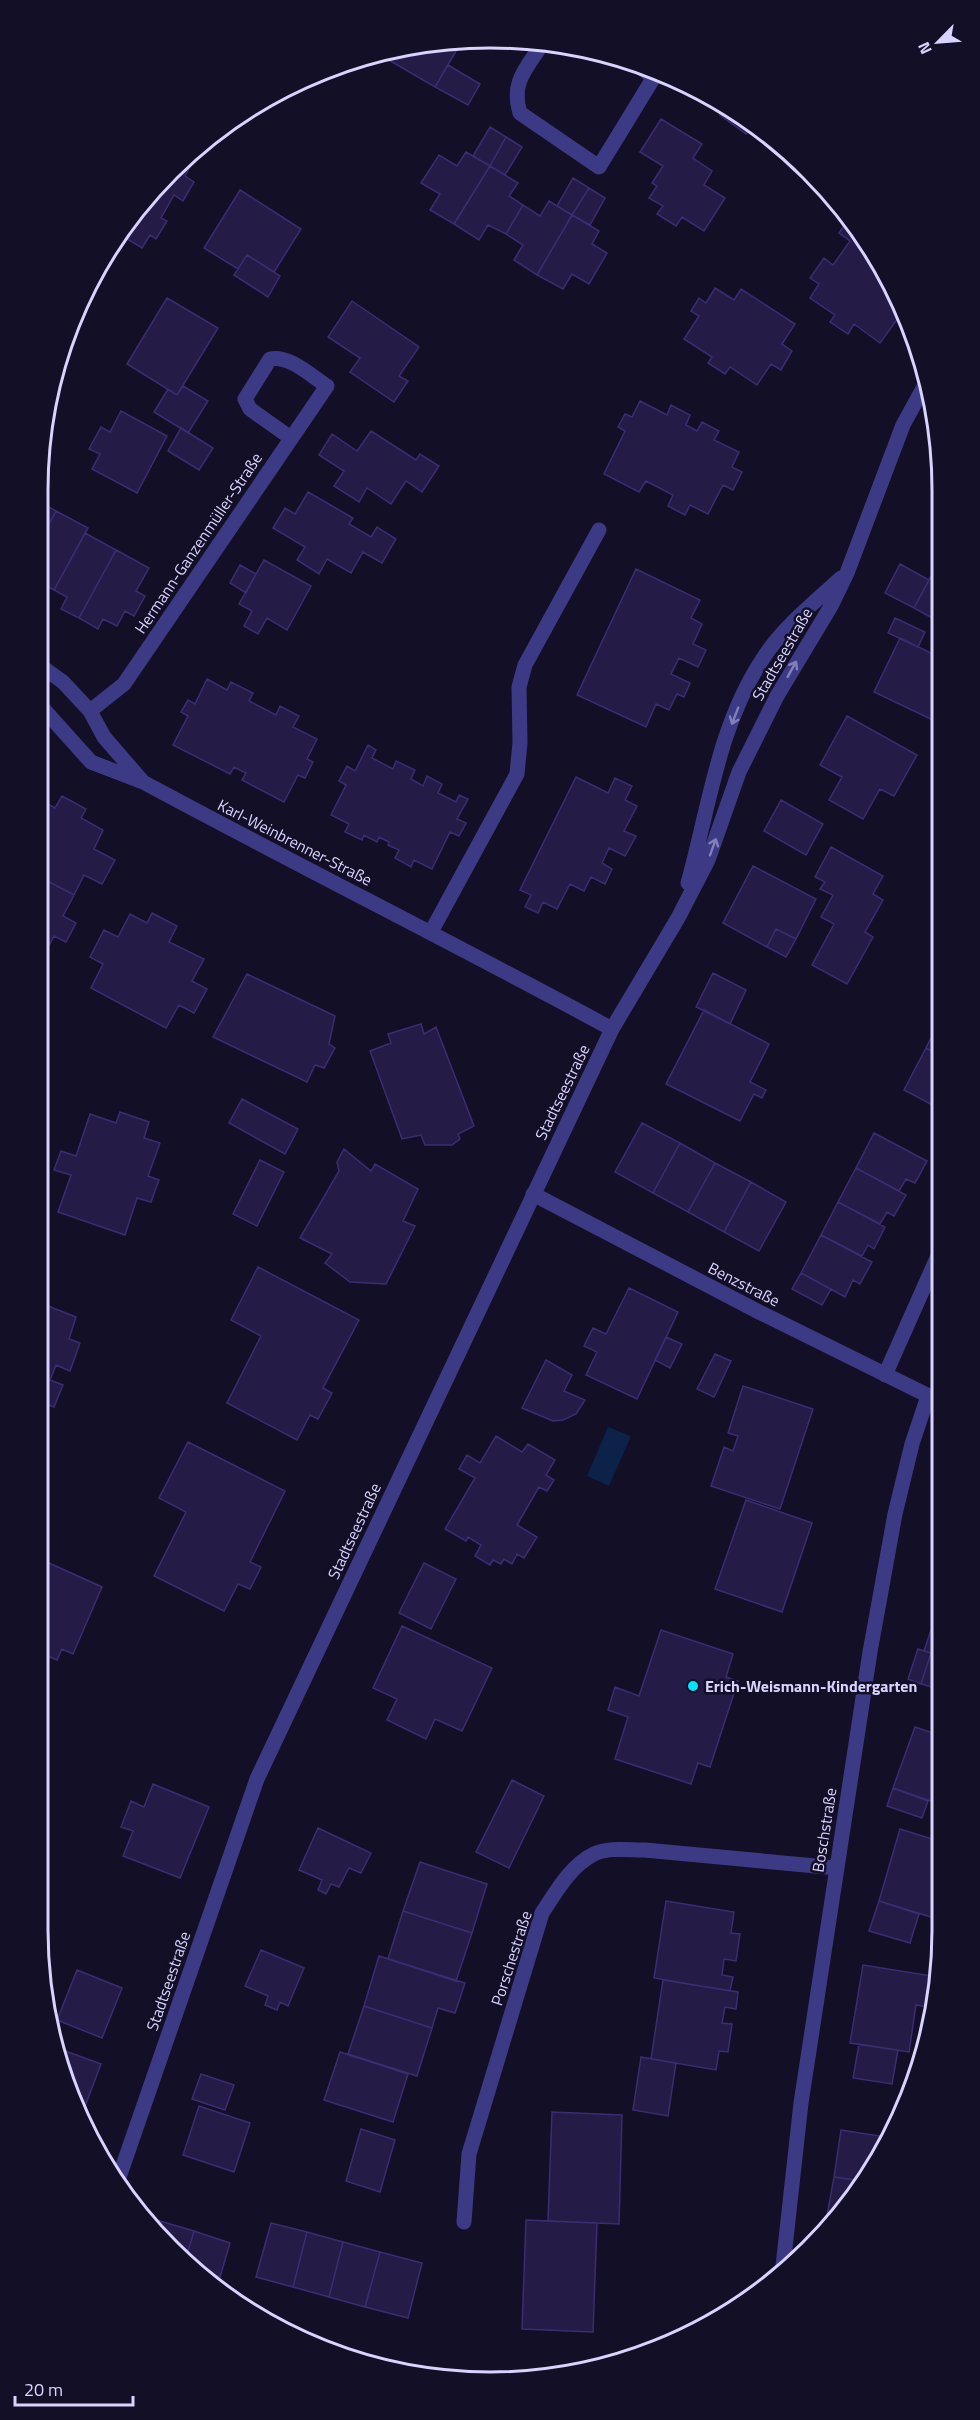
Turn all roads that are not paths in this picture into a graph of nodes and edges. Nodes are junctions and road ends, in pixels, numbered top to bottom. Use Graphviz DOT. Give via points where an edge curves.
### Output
graph roads {
  1 [pos="538,51"];
  2 [pos="652,79"];
  3 [pos="921,392"];
  4 [pos="291,438"];
  5 [pos="599,530"];
  6 [pos="847,573"];
  7 [pos="48,671"];
  8 [pos="90,711"];
  9 [pos="48,714"];
  10 [pos="143,782"];
  11 [pos="678,918"];
  12 [pos="431,932"];
  13 [pos="612,1029"];
  14 [pos="533,1194"];
  15 [pos="932,1269"];
  16 [pos="885,1375"];
  17 [pos="932,1398"];
  18 [pos="932,1403"];
  19 [pos="837,1868"];
  20 [pos="120,2173"];
  21 [pos="464,2222"];
  22 [pos="784,2260"];
  1 -- 2 [label="street" via="516,86 520,113 599,167"];
  3 -- 6 [label="street, Stadtseestraße" via="903,425"];
  4 -- 4 [label="street, Hermann-Ganzenmüller-Straße" via="327,386 286,359 270,359 245,399 250,409"];
  4 -- 8 [label="street, Hermann-Ganzenmüller-Straße" via="124,684"];
  5 -- 12 [label="street" via="525,665 519,687 517,774"];
  11 -- 6 [label="street, Stadtseestraße, one-way" via="708,860 739,772"];
  6 -- 11 [label="street, Stadtseestraße, one-way" via="792,624 763,658 744,691 717,762"];
  7 -- 8 [label="street, Karl-Weinbrenner-Straße"];
  8 -- 10 [label="street, Karl-Weinbrenner-Straße" via="104,737"];
  9 -- 10 [label="street, Karl-Weinbrenner-Straße" via="91,762"];
  10 -- 12 [label="street, Karl-Weinbrenner-Straße"];
  11 -- 13 [label="street, Stadtseestraße"];
  12 -- 13 [label="street, Karl-Weinbrenner-Straße"];
  13 -- 14 [label="street, Stadtseestraße"];
  14 -- 16 [label="street, Benzstraße"];
  14 -- 20 [label="street, Stadtseestraße" via="257,1779"];
  15 -- 16 [label="street"];
  16 -- 17 [label="street, Benzstraße"];
  18 -- 19 [label="street, Boschstraße" via="912,1444 895,1514"];
  19 -- 21 [label="street, Porschestraße" via="613,1850 594,1854 564,1879 542,1913 469,2154"];
  19 -- 22 [label="street, Boschstraße" via="801,2103"];
}
